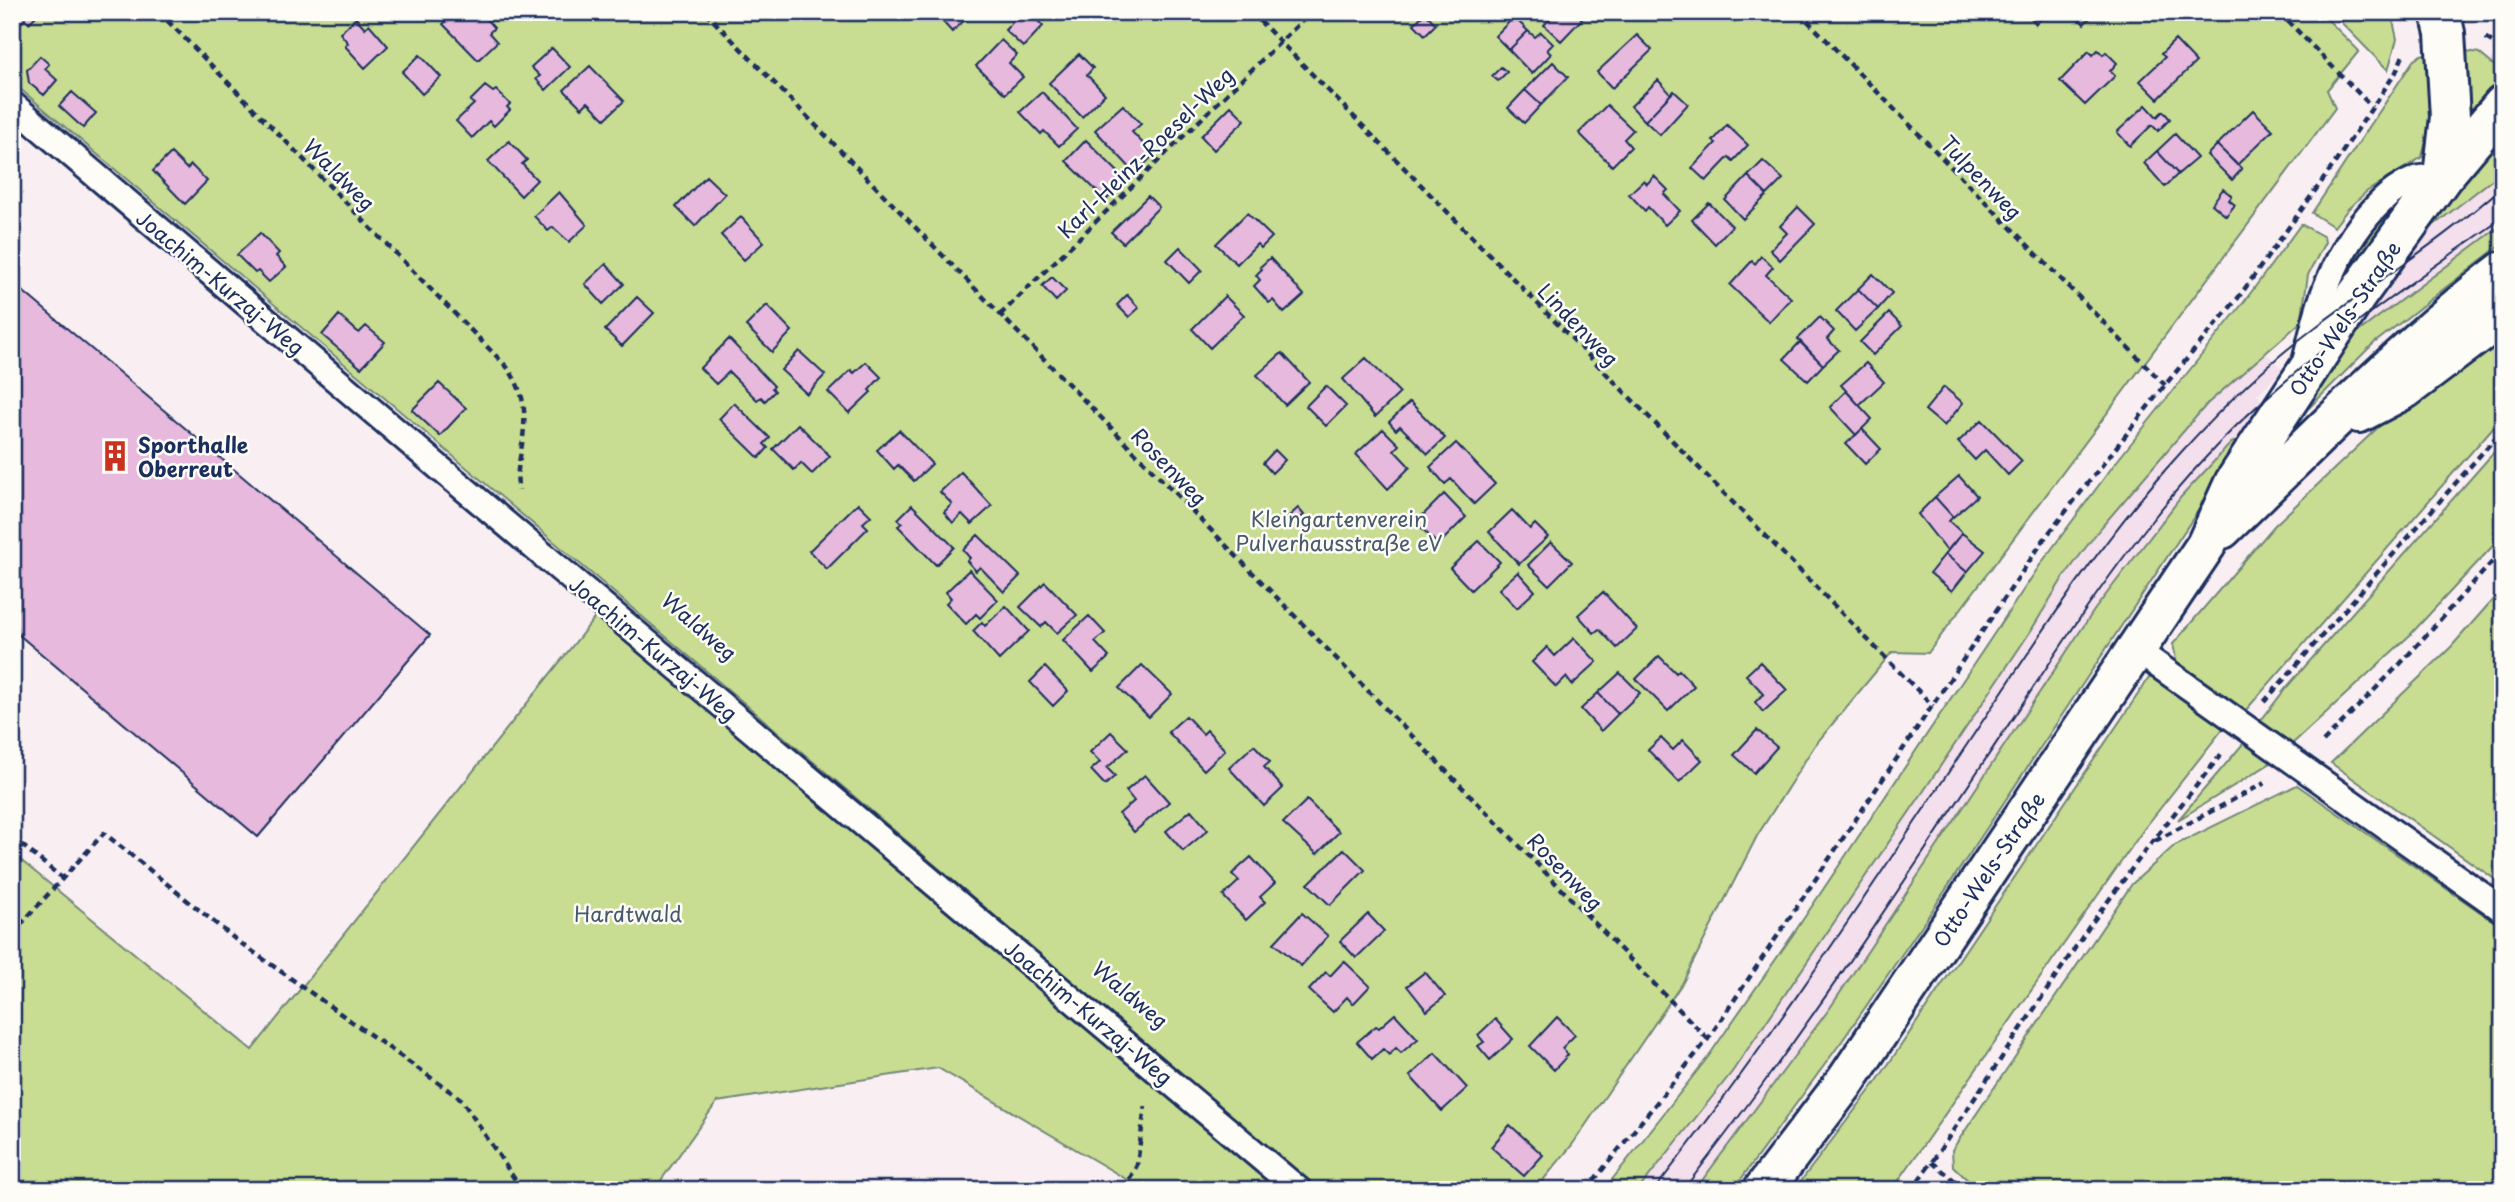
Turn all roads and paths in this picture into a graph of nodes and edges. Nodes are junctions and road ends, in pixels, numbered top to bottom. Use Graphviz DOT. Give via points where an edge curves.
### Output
graph roads {
  1 [pos="159,12"];
  2 [pos="705,12"];
  3 [pos="1251,12"];
  4 [pos="1311,12"];
  5 [pos="1799,12"];
  6 [pos="2279,12"];
  7 [pos="2441,12"];
  8 [pos="1280,42"];
  9 [pos="2407,43"];
  10 [pos="12,104"];
  11 [pos="2503,105"];
  12 [pos="2372,107"];
  13 [pos="2443,176"];
  14 [pos="2503,271"];
  15 [pos="1000,315"];
  16 [pos="2503,315"];
  17 [pos="2165,385"];
  18 [pos="2334,422"];
  19 [pos="2503,429"];
  20 [pos="522,494"];
  21 [pos="2206,545"];
  22 [pos="2503,550"];
  23 [pos="2135,649"];
  24 [pos="1933,706"];
  25 [pos="2245,725"];
  26 [pos="2300,765"];
  27 [pos="12,837"];
  28 [pos="2151,843"];
  29 [pos="62,878"];
  30 [pos="2503,910"];
  31 [pos="12,934"];
  32 [pos="1708,1040"];
  33 [pos="1149,1063"];
  34 [pos="1932,1162"];
  35 [pos="522,1190"];
  36 [pos="1124,1190"];
  37 [pos="1299,1190"];
  38 [pos="1586,1190"];
  39 [pos="1763,1190"];
  40 [pos="1911,1190"];
  41 [pos="1966,1190"];
  1 -- 20 [label="path, Waldweg" via="507,367 523,397 525,421 517,471"];
  2 -- 15 [label="path, Rosenweg"];
  3 -- 8 [label="path, Lindenweg"];
  4 -- 8 [label="path, Karl-Heinz-Roesel-Weg"];
  5 -- 17 [label="path, Tulpenweg"];
  6 -- 12 [label="path"];
  7 -- 13 [label="street" via="2450,117"];
  8 -- 15 [label="path, Karl-Heinz-Roesel-Weg"];
  8 -- 24 [label="path, Lindenweg"];
  9 -- 12 [label="path" via="2396,72"];
  10 -- 33 [label="lane, Joachim-Kurzaj-Weg"];
  11 -- 13 [label="street, Otto-Wels-Straße"];
  12 -- 17 [label="path" via="2238,298"];
  13 -- 21 [label="street, Otto-Wels-Straße" via="2355,298 2234,483"];
  14 -- 18 [label="street, Otto-Wels-Straße" via="2395,360"];
  15 -- 32 [label="path, Rosenweg"];
  16 -- 18 [label="street" via="2405,389"];
  17 -- 24 [label="path" via="2045,538"];
  18 -- 21 [label="street, Otto-Wels-Straße"];
  19 -- 25 [label="path"];
  21 -- 23 [label="street, Otto-Wels-Straße"];
  22 -- 26 [label="path"];
  23 -- 25 [label="lane"];
  23 -- 39 [label="street, Otto-Wels-Straße" via="1846,1081"];
  24 -- 32 [label="path"];
  25 -- 26 [label="lane"];
  25 -- 28 [label="path"];
  26 -- 28 [label="path"];
  26 -- 30 [label="lane"];
  27 -- 29 [label="path"];
  28 -- 34 [label="path" via="2091,924"];
  29 -- 31 [label="path"];
  29 -- 35 [label="path" via="104,833 235,939 461,1099"];
  32 -- 38 [label="path"];
  33 -- 36 [label="path" via="1137,1165"];
  33 -- 37 [label="lane, Joachim-Kurzaj-Weg"];
  34 -- 40 [label="path"];
  34 -- 41 [label="path"];
}
